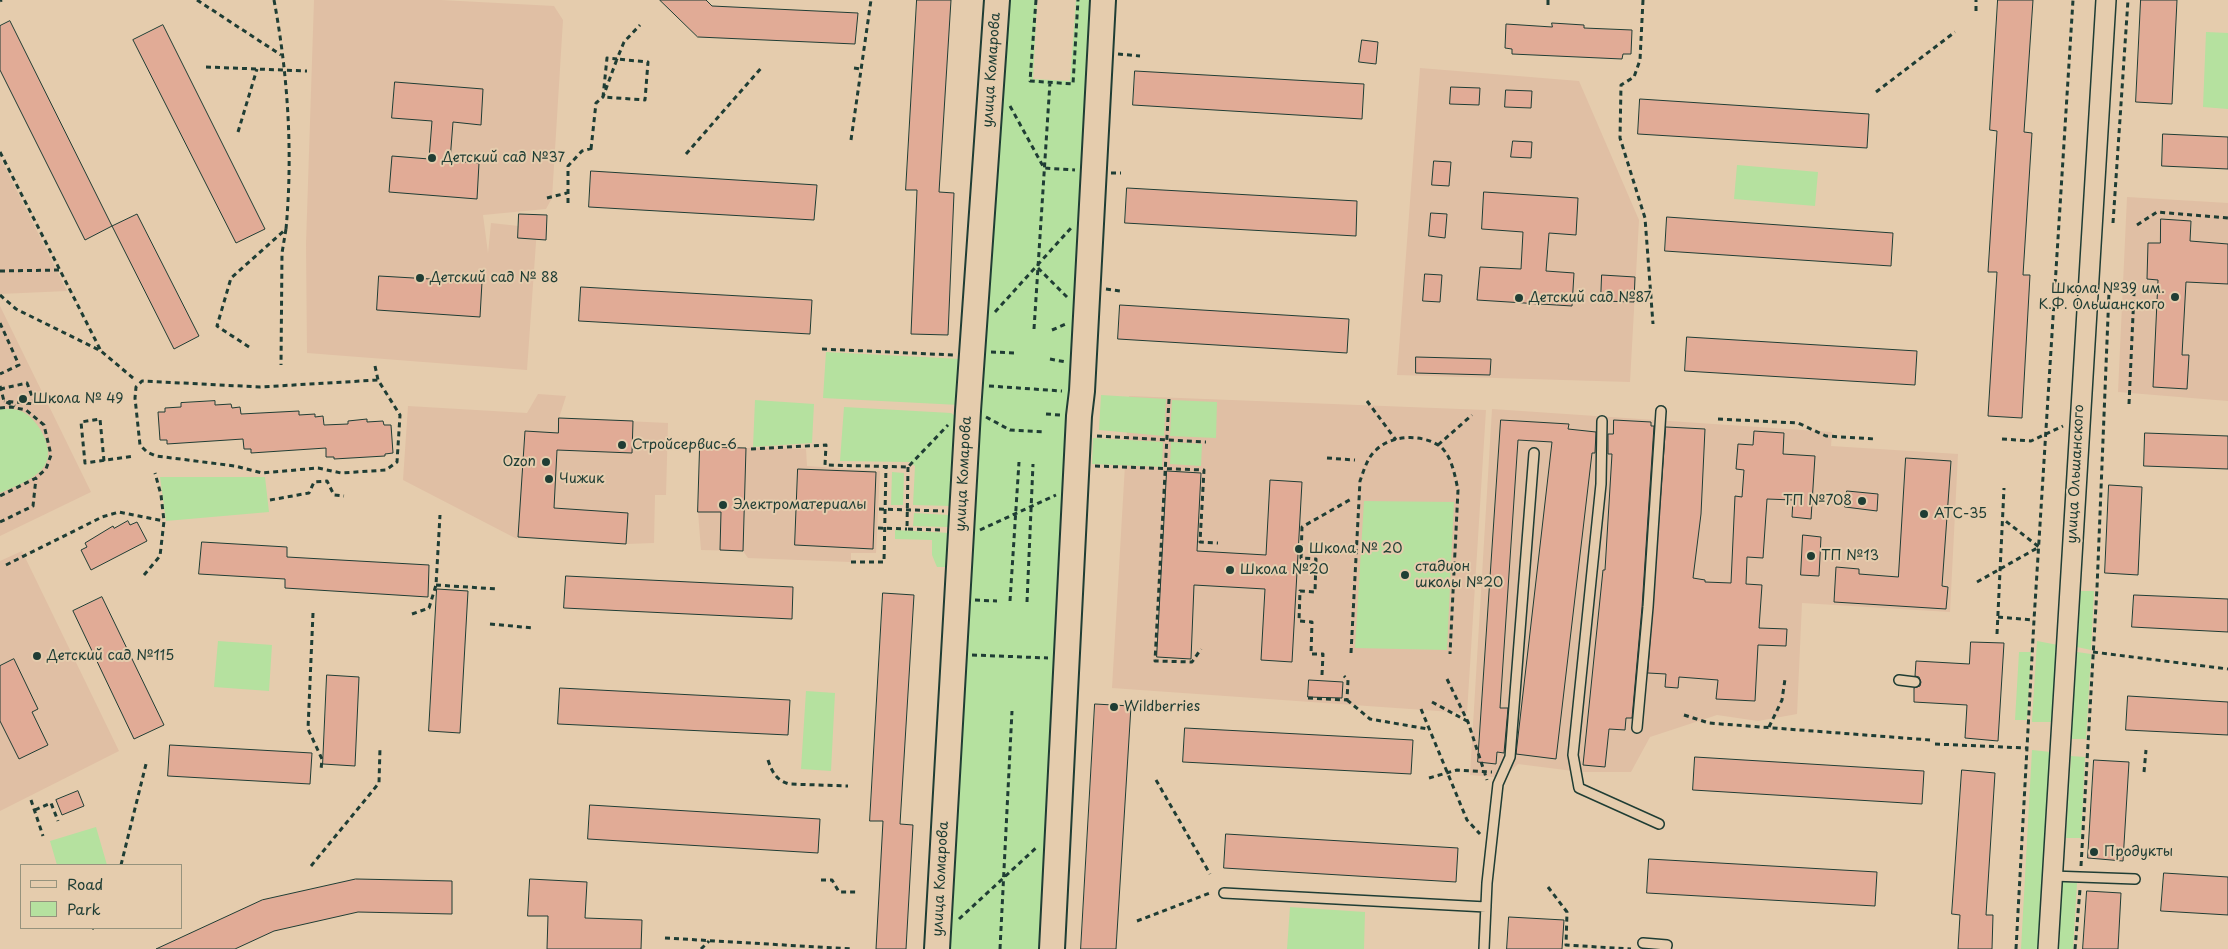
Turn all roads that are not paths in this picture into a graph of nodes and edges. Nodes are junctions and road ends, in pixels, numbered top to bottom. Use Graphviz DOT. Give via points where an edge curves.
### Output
graph roads {
  1 [pos="997,0"];
  2 [pos="1103,0"];
  3 [pos="2106,0"];
  4 [pos="1661,411"];
  5 [pos="1602,421"];
  6 [pos="1534,453"];
  7 [pos="1899,680"];
  8 [pos="1915,682"];
  9 [pos="1637,728"];
  10 [pos="1659,824"];
  11 [pos="2052,876"];
  12 [pos="2135,879"];
  13 [pos="1224,893"];
  14 [pos="1486,907"];
  15 [pos="938,943"];
  16 [pos="1643,943"];
  17 [pos="1052,949"];
  18 [pos="1484,949"];
  19 [pos="1666,949"];
  20 [pos="2048,949"];
  1 -- 15 [label="street, улица Комарова" via="968,411"];
  2 -- 17 [label="street"];
  3 -- 11 [label="street, улица Ольшанского"];
  4 -- 9 [label="lane"];
  5 -- 10 [label="lane" via="1601,484 1572,755 1579,788"];
  6 -- 14 [label="lane" via="1510,757 1498,784"];
  7 -- 8 [label="lane"];
  11 -- 12 [label="lane"];
  11 -- 20 [label="street, улица Ольшанского"];
  13 -- 14 [label="lane"];
  14 -- 18 [label="lane"];
  16 -- 19 [label="lane" via="1666,945"];
}
